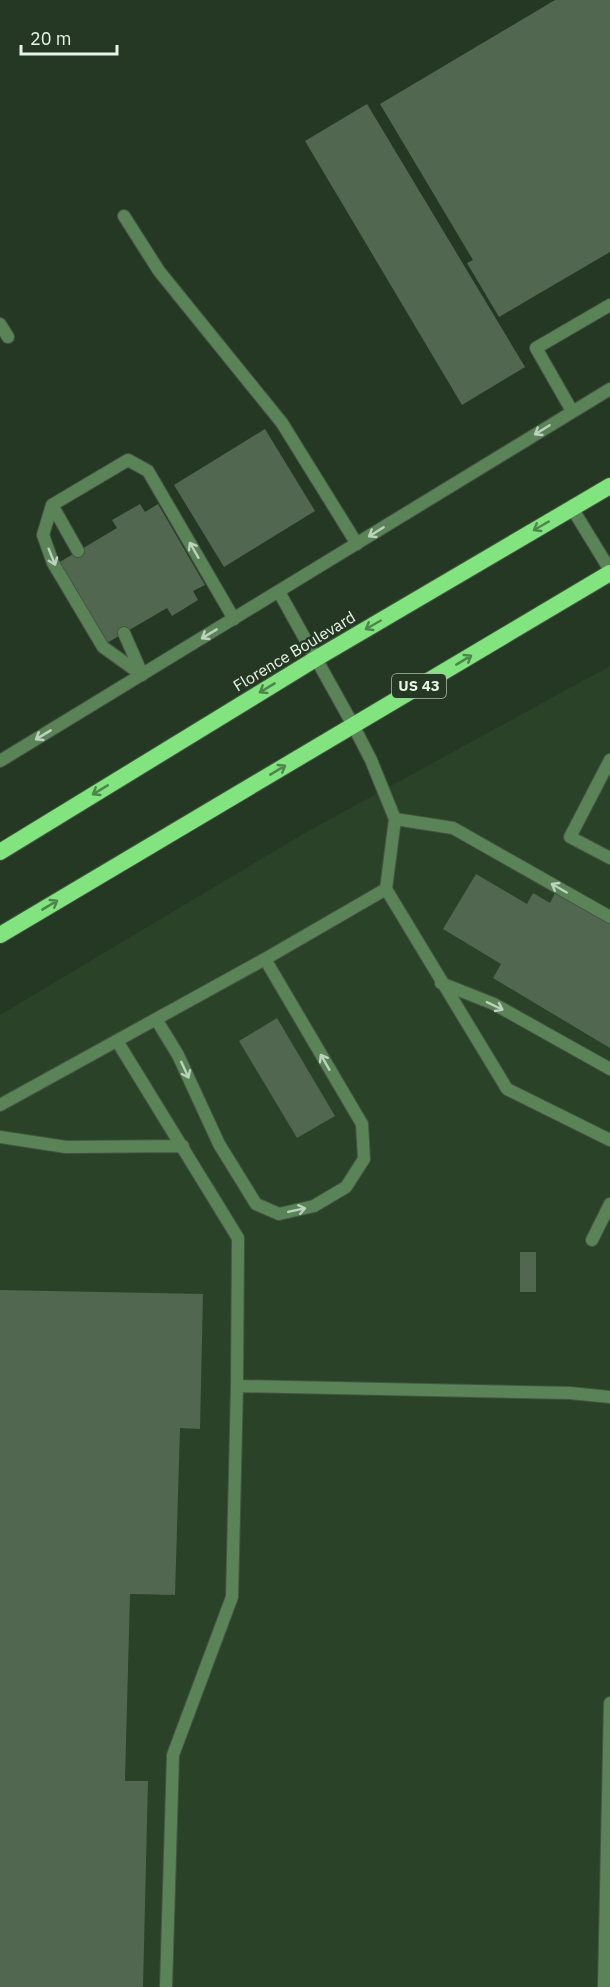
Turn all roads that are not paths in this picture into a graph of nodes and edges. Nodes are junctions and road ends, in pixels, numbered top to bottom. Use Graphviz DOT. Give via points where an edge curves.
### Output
graph roads {
  1 [pos="124,216"];
  2 [pos="610,305"];
  3 [pos="0,324"];
  4 [pos="8,337"];
  5 [pos="610,389"];
  6 [pos="572,411"];
  7 [pos="610,486"];
  8 [pos="52,505"];
  9 [pos="572,508"];
  10 [pos="357,544"];
  11 [pos="78,551"];
  12 [pos="610,571"];
  13 [pos="279,592"];
  14 [pos="234,619"];
  15 [pos="124,633"];
  16 [pos="317,658"];
  17 [pos="142,675"];
  18 [pos="353,725"];
  19 [pos="610,760"];
  20 [pos="0,761"];
  21 [pos="395,819"];
  22 [pos="0,852"];
  23 [pos="610,858"];
  24 [pos="386,889"];
  25 [pos="610,917"];
  26 [pos="0,935"];
  27 [pos="265,959"];
  28 [pos="441,983"];
  29 [pos="156,1019"];
  30 [pos="117,1041"];
  31 [pos="610,1069"];
  32 [pos="0,1106"];
  33 [pos="0,1137"];
  34 [pos="610,1140"];
  35 [pos="183,1146"];
  36 [pos="610,1204"];
  37 [pos="592,1240"];
  38 [pos="237,1386"];
  39 [pos="610,1397"];
  40 [pos="610,1703"];
  41 [pos="166,1987"];
  42 [pos="604,1987"];
  1 -- 10 [label="street" via="159,271 282,423"];
  2 -- 6 [label="street" via="536,348"];
  3 -- 4 [label="street"];
  5 -- 6 [label="street"];
  6 -- 10 [label="street, one-way"];
  7 -- 9 [label="highway, Florence Boulevard"];
  8 -- 11 [label="street"];
  14 -- 8 [label="street, one-way" via="148,471 128,460"];
  8 -- 17 [label="street, one-way" via="43,535 53,563 103,647"];
  9 -- 12 [label="street"];
  9 -- 16 [label="highway, Florence Boulevard, one-way"];
  10 -- 13 [label="street"];
  18 -- 12 [label="highway, US 43, one-way"];
  13 -- 14 [label="street"];
  13 -- 16 [label="street"];
  14 -- 17 [label="street, one-way"];
  15 -- 17 [label="street"];
  16 -- 18 [label="street"];
  16 -- 22 [label="highway, Florence Boulevard, one-way"];
  17 -- 20 [label="street, one-way"];
  18 -- 21 [label="street"];
  26 -- 18 [label="highway, US 43, one-way"];
  19 -- 23 [label="street" via="570,837"];
  21 -- 24 [label="street"];
  25 -- 21 [label="street, one-way" via="453,828"];
  24 -- 27 [label="street"];
  24 -- 28 [label="street"];
  27 -- 29 [label="street"];
  29 -- 27 [label="street, one-way" via="178,1055 219,1144 256,1204 279,1214 314,1206 346,1186 363,1159 362,1124"];
  28 -- 31 [label="street, one-way" via="494,1004"];
  28 -- 34 [label="street" via="507,1089"];
  29 -- 30 [label="street"];
  30 -- 32 [label="street"];
  30 -- 35 [label="street"];
  33 -- 35 [label="street" via="66,1147"];
  35 -- 38 [label="street" via="238,1238"];
  36 -- 37 [label="street"];
  38 -- 39 [label="street"];
  38 -- 41 [label="street" via="232,1597 173,1755"];
  40 -- 42 [label="street"];
}
